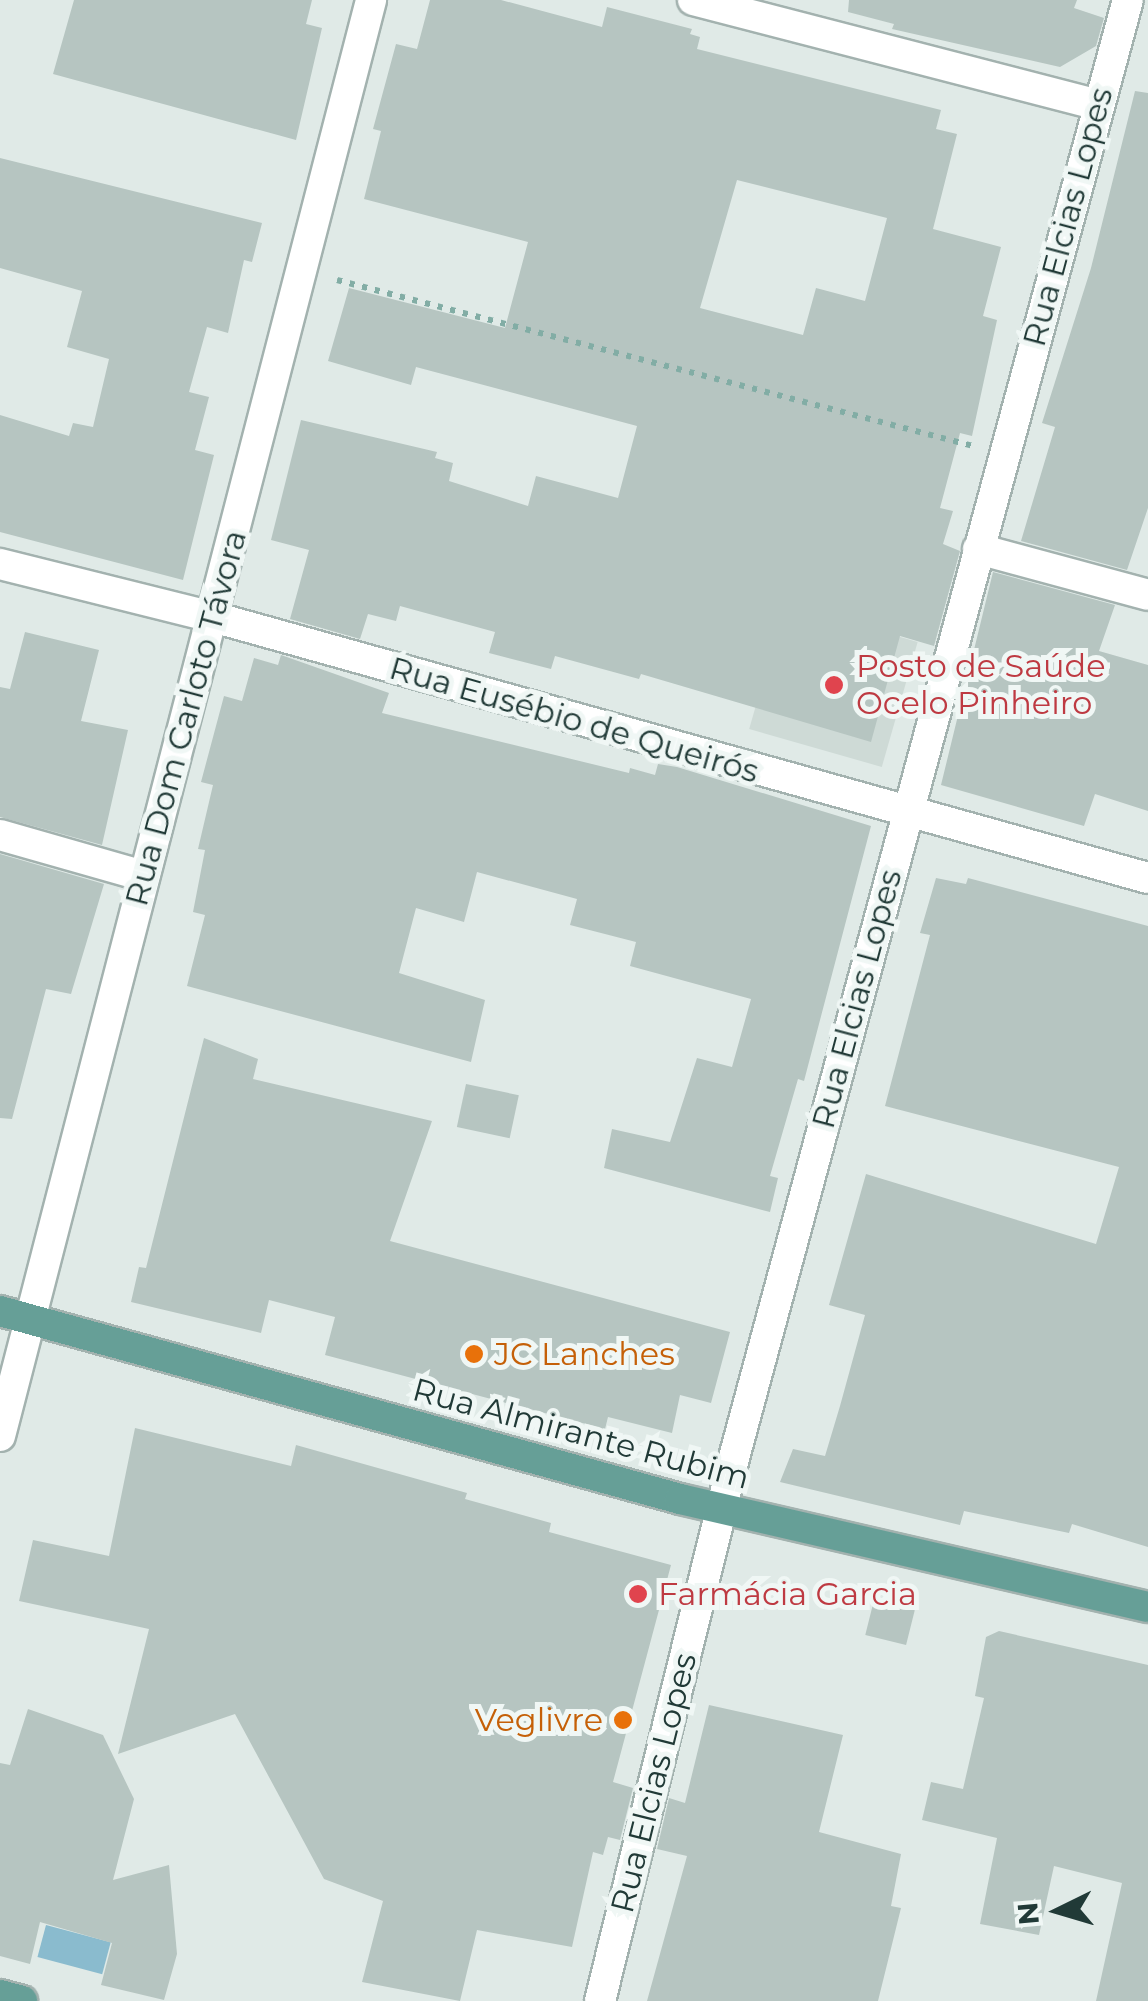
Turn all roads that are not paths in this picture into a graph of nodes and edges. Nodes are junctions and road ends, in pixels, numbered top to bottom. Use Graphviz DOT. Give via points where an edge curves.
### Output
graph roads {
  1 [pos="371,0"];
  2 [pos="693,0"];
  3 [pos="1128,0"];
  4 [pos="1098,105"];
  5 [pos="978,549"];
  6 [pos="0,564"];
  7 [pos="1148,595"];
  8 [pos="214,618"];
  9 [pos="906,814"];
  10 [pos="0,835"];
  11 [pos="144,876"];
  12 [pos="1148,878"];
  13 [pos="0,1311"];
  14 [pos="31,1318"];
  15 [pos="0,1436"];
  16 [pos="722,1509"];
  17 [pos="1148,1607"];
  18 [pos="0,1995"];
  19 [pos="22,2001"];
  20 [pos="600,2001"];
  1 -- 8 [label="street, Rua Dom Carloto Távora"];
  2 -- 4 [label="street"];
  3 -- 4 [label="street, Rua Elcias Lopes"];
  4 -- 5 [label="street, Rua Elcias Lopes"];
  5 -- 7 [label="street"];
  5 -- 9 [label="street, Rua Elcias Lopes"];
  6 -- 8 [label="street, Rua Eusébio de Queirós"];
  8 -- 9 [label="street, Rua Eusébio de Queirós"];
  8 -- 11 [label="street, Rua Dom Carloto Távora"];
  9 -- 12 [label="street, Rua Eusébio de Queirós"];
  9 -- 16 [label="street, Rua Elcias Lopes"];
  10 -- 11 [label="street"];
  11 -- 14 [label="street, Rua Dom Carloto Távora"];
  13 -- 14 [label="main road, Rua Almirante Rubim"];
  14 -- 15 [label="street, Rua Dom Carloto Távora"];
  14 -- 16 [label="main road, Rua Almirante Rubim"];
  16 -- 17 [label="main road, Rua Almirante Rubim"];
  16 -- 20 [label="street, Rua Elcias Lopes"];
  18 -- 19 [label="main road"];
}
